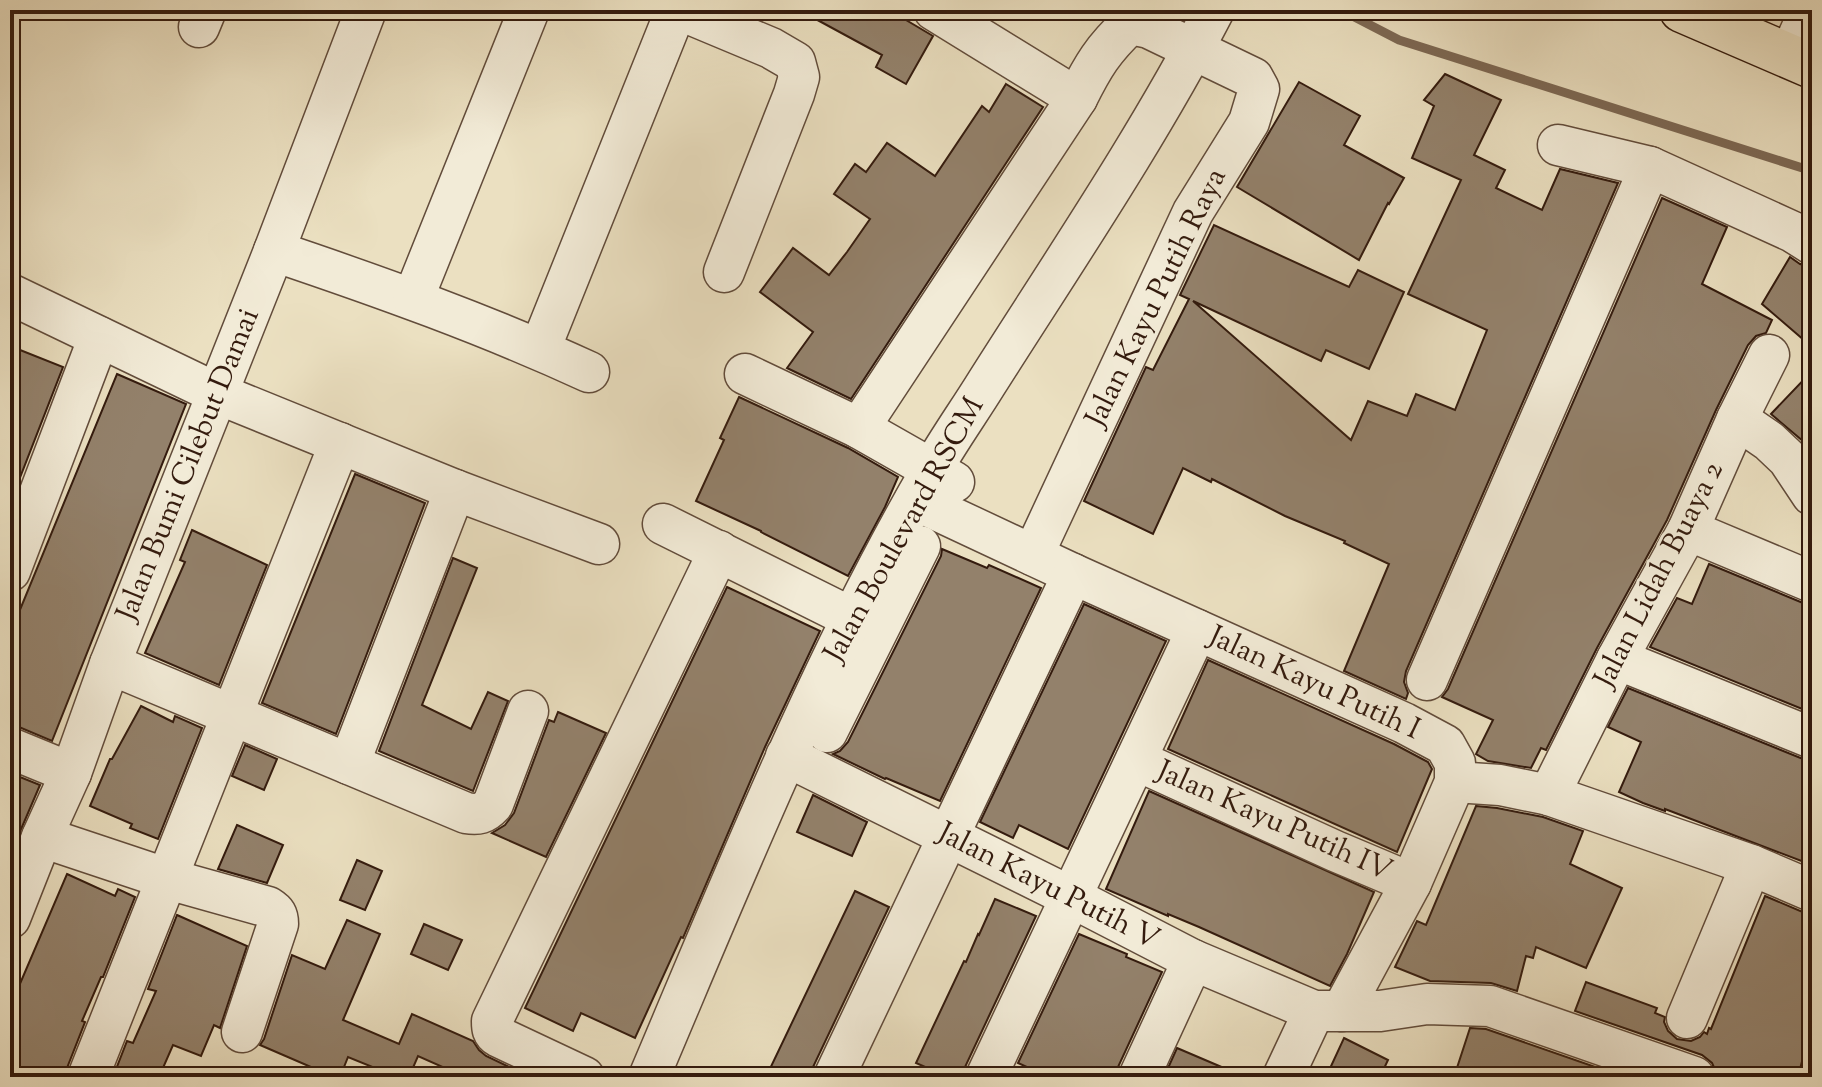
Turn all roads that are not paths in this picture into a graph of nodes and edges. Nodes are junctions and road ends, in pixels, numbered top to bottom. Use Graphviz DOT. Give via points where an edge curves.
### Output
graph roads {
  1 [pos="366,10"];
  2 [pos="529,10"];
  3 [pos="678,10"];
  4 [pos="934,10"];
  5 [pos="1214,10"];
  6 [pos="1241,10"];
  7 [pos="1682,10"];
  8 [pos="1810,10"];
  9 [pos="1206,55"];
  10 [pos="1801,62"];
  11 [pos="1077,98"];
  12 [pos="1558,145"];
  13 [pos="1650,167"];
  14 [pos="1812,244"];
  15 [pos="274,251"];
  16 [pos="724,272"];
  17 [pos="10,294"];
  18 [pos="413,299"];
  19 [pos="99,337"];
  20 [pos="540,349"];
  21 [pos="1769,355"];
  22 [pos="589,372"];
  23 [pos="745,374"];
  24 [pos="216,393"];
  25 [pos="1737,419"];
  26 [pos="859,428"];
  27 [pos="340,443"];
  28 [pos="455,490"];
  29 [pos="935,491"];
  30 [pos="1812,495"];
  31 [pos="663,524"];
  32 [pos="1688,530"];
  33 [pos="599,544"];
  34 [pos="719,551"];
  35 [pos="1033,555"];
  36 [pos="10,571"];
  37 [pos="1073,574"];
  38 [pos="1812,582"];
  39 [pos="864,624"];
  40 [pos="1197,630"];
  41 [pos="1617,659"];
  42 [pos="110,664"];
  43 [pos="1427,680"];
  44 [pos="528,711"];
  45 [pos="232,715"];
  46 [pos="1812,738"];
  47 [pos="10,748"];
  48 [pos="1136,760"];
  49 [pos="797,762"];
  50 [pos="349,764"];
  51 [pos="71,773"];
  52 [pos="1455,782"];
  53 [pos="1549,795"];
  54 [pos="42,837"];
  55 [pos="949,838"];
  56 [pos="1751,865"];
  57 [pos="168,879"];
  58 [pos="1411,883"];
  59 [pos="1812,891"];
  60 [pos="1071,897"];
  61 [pos="10,918"];
  62 [pos="1193,960"];
  63 [pos="1328,1011"];
  64 [pos="1687,1018"];
  65 [pos="242,1032"];
  66 [pos="88,1077"];
  67 [pos="584,1077"];
  68 [pos="649,1077"];
  69 [pos="677,1077"];
  70 [pos="834,1077"];
  71 [pos="986,1077"];
  72 [pos="1139,1077"];
  73 [pos="1283,1077"];
  74 [pos="1694,1077"];
  1 -- 15 [label="street, Jalan Bumi Cilebut Damai"];
  2 -- 18 [label="street"];
  3 -- 16 [label="street" via="771,48 795,62 799,77"];
  3 -- 20 [label="street"];
  4 -- 11 [label="street"];
  5 -- 9 [label="street, Jalan Boulevard RSCM"];
  6 -- 9 [label="street, Jalan Boulevard RSCM"];
  7 -- 10 [label="main road"];
  8 -- 10 [label="street"];
  9 -- 11 [label="street" via="1130,24 1110,43"];
  9 -- 29 [label="street, Jalan Boulevard RSCM"];
  9 -- 35 [label="street, Jalan Kayu Putih Raya" via="1253,78 1259,89 1249,122 1193,212"];
  11 -- 26 [label="street"];
  12 -- 13 [label="street"];
  13 -- 14 [label="street"];
  13 -- 43 [label="street"];
  15 -- 18 [label="street"];
  15 -- 24 [label="street, Jalan Bumi Cilebut Damai"];
  17 -- 19 [label="street"];
  18 -- 20 [label="street"];
  19 -- 24 [label="street"];
  19 -- 36 [label="street"];
  20 -- 22 [label="street"];
  21 -- 25 [label="street, Jalan Lidah Buaya 2"];
  23 -- 26 [label="street, Jalan Kayu Putih I"];
  24 -- 27 [label="street"];
  24 -- 42 [label="street, Jalan Bumi Cilebut Damai"];
  25 -- 30 [label="street" via="1788,459"];
  25 -- 32 [label="street, Jalan Lidah Buaya 2"];
  26 -- 29 [label="street, Jalan Kayu Putih I"];
  27 -- 28 [label="street"];
  27 -- 45 [label="street"];
  28 -- 33 [label="street"];
  28 -- 50 [label="street"];
  29 -- 35 [label="street, Jalan Kayu Putih I"];
  29 -- 39 [label="street, Jalan Boulevard RSCM"];
  31 -- 34 [label="street"];
  32 -- 38 [label="street"];
  32 -- 41 [label="street, Jalan Lidah Buaya 2"];
  34 -- 39 [label="street"];
  34 -- 67 [label="street" via="492,1021 494,1034"];
  35 -- 37 [label="street, Jalan Kayu Putih I"];
  37 -- 40 [label="street, Jalan Kayu Putih I"];
  37 -- 55 [label="street"];
  39 -- 49 [label="street, Jalan Boulevard RSCM"];
  40 -- 48 [label="street"];
  40 -- 52 [label="street, Jalan Kayu Putih I" via="1445,745 1455,763"];
  41 -- 46 [label="street"];
  41 -- 53 [label="street, Jalan Lidah Buaya 2"];
  42 -- 45 [label="street"];
  42 -- 51 [label="street, Jalan Bumi Cilebut Damai"];
  44 -- 50 [label="street" via="493,804 477,815"];
  45 -- 50 [label="street"];
  45 -- 57 [label="street"];
  47 -- 51 [label="street"];
  48 -- 58 [label="street, Jalan Kayu Putih IV"];
  48 -- 60 [label="street"];
  49 -- 55 [label="street, Jalan Kayu Putih V"];
  49 -- 68 [label="street, Jalan Boulevard RSCM"];
  49 -- 69 [label="street, Jalan Boulevard RSCM"];
  51 -- 54 [label="street, Jalan Bumi Cilebut Damai"];
  52 -- 53 [label="street"];
  52 -- 58 [label="street"];
  53 -- 56 [label="street"];
  54 -- 57 [label="street"];
  54 -- 61 [label="street, Jalan Bumi Cilebut Damai"];
  55 -- 60 [label="street, Jalan Kayu Putih V"];
  55 -- 70 [label="street"];
  56 -- 59 [label="street"];
  56 -- 64 [label="street"];
  57 -- 65 [label="street" via="268,907 278,916"];
  57 -- 66 [label="street"];
  58 -- 63 [label="street"];
  60 -- 62 [label="street, Jalan Kayu Putih V"];
  60 -- 71 [label="street"];
  62 -- 63 [label="street, Jalan Kayu Putih V"];
  62 -- 72 [label="street"];
  63 -- 73 [label="street"];
  63 -- 74 [label="street" via="1490,1006"];
}
